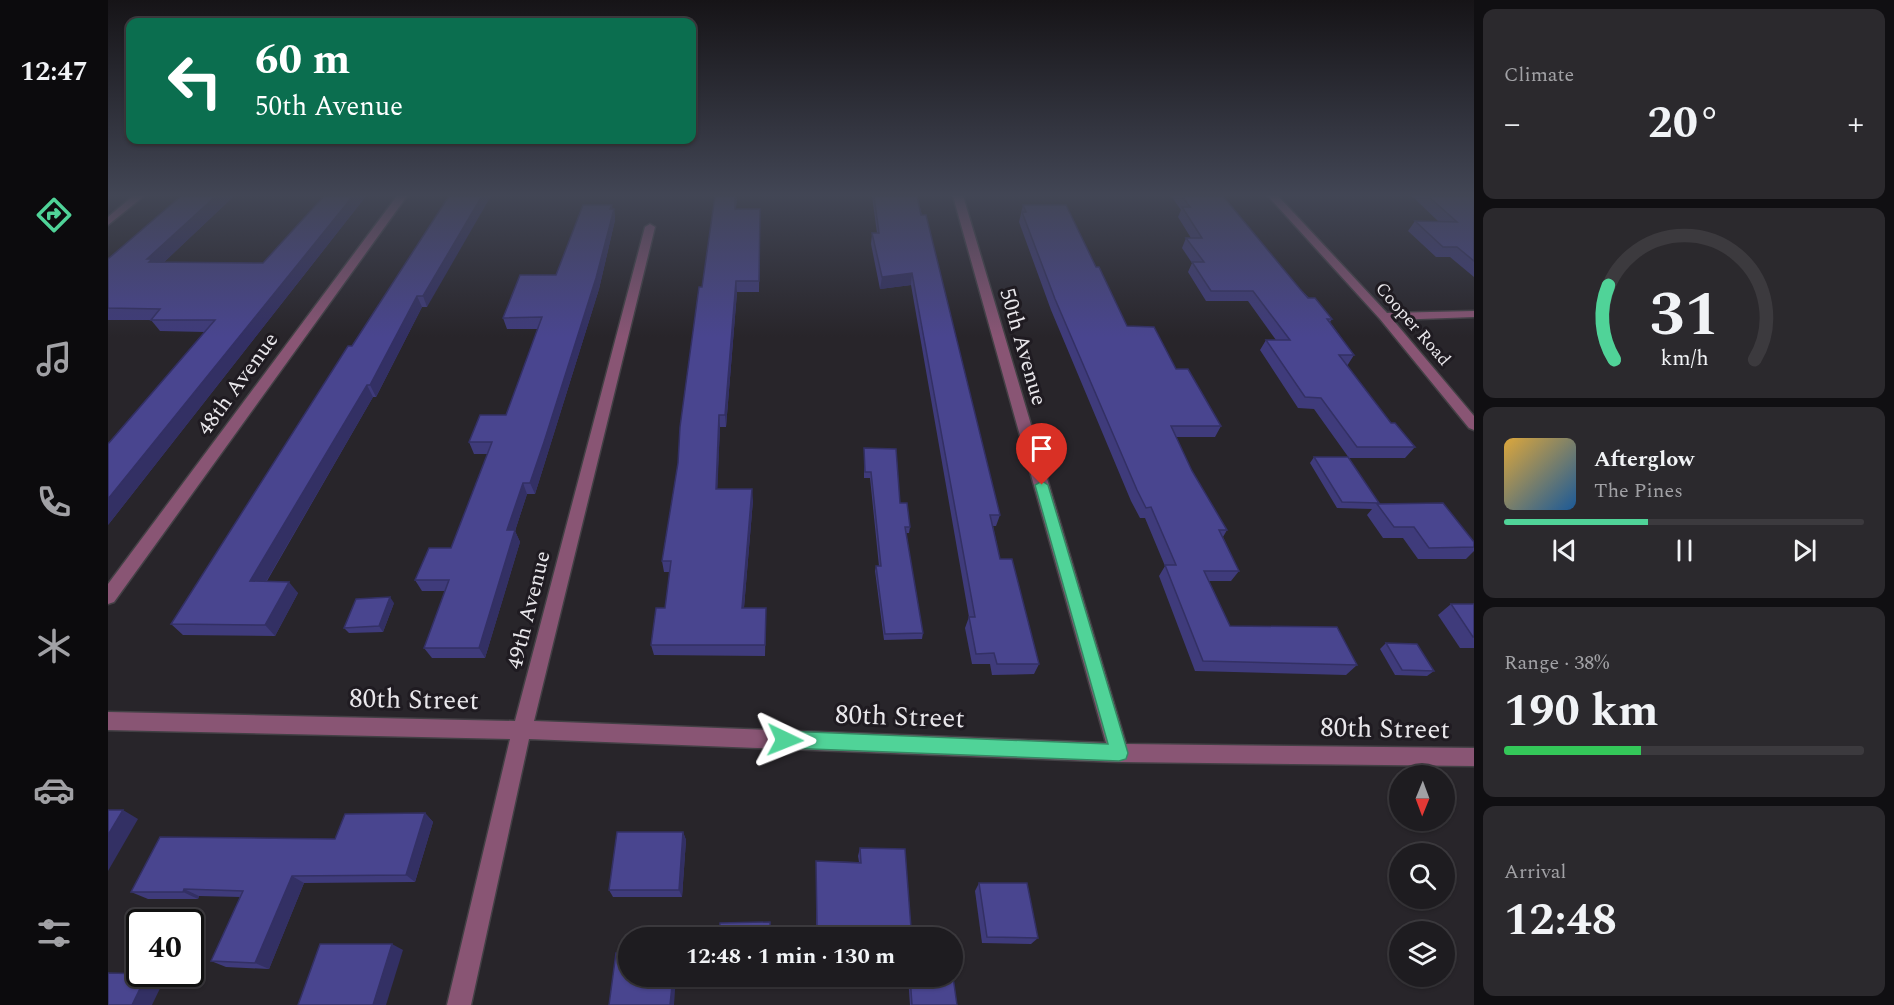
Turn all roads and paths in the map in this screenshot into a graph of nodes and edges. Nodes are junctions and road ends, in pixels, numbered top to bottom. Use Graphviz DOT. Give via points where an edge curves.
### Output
graph roads {
  1 [pos="368,243"];
  2 [pos="646,243"];
  3 [pos="972,243"];
  4 [pos="1316,243"];
  5 [pos="1474,314"];
  6 [pos="1384,317"];
  7 [pos="1474,424"];
  8 [pos="108,597"];
  9 [pos="108,721"];
  10 [pos="522,730"];
  11 [pos="1119,753"];
  12 [pos="1474,757"];
  13 [pos="459,1005"];
  1 -- 8 [label="street, 48th Avenue"];
  2 -- 10 [label="street, 49th Avenue"];
  3 -- 11 [label="street, 50th Avenue"];
  4 -- 6 [label="street, Cooper Road"];
  5 -- 6 [label="street"];
  6 -- 7 [label="street, Cooper Road"];
  9 -- 10 [label="street, 80th Street"];
  10 -- 11 [label="street, 80th Street"];
  10 -- 13 [label="street, 49th Avenue"];
  11 -- 12 [label="street, 80th Street"];
}
